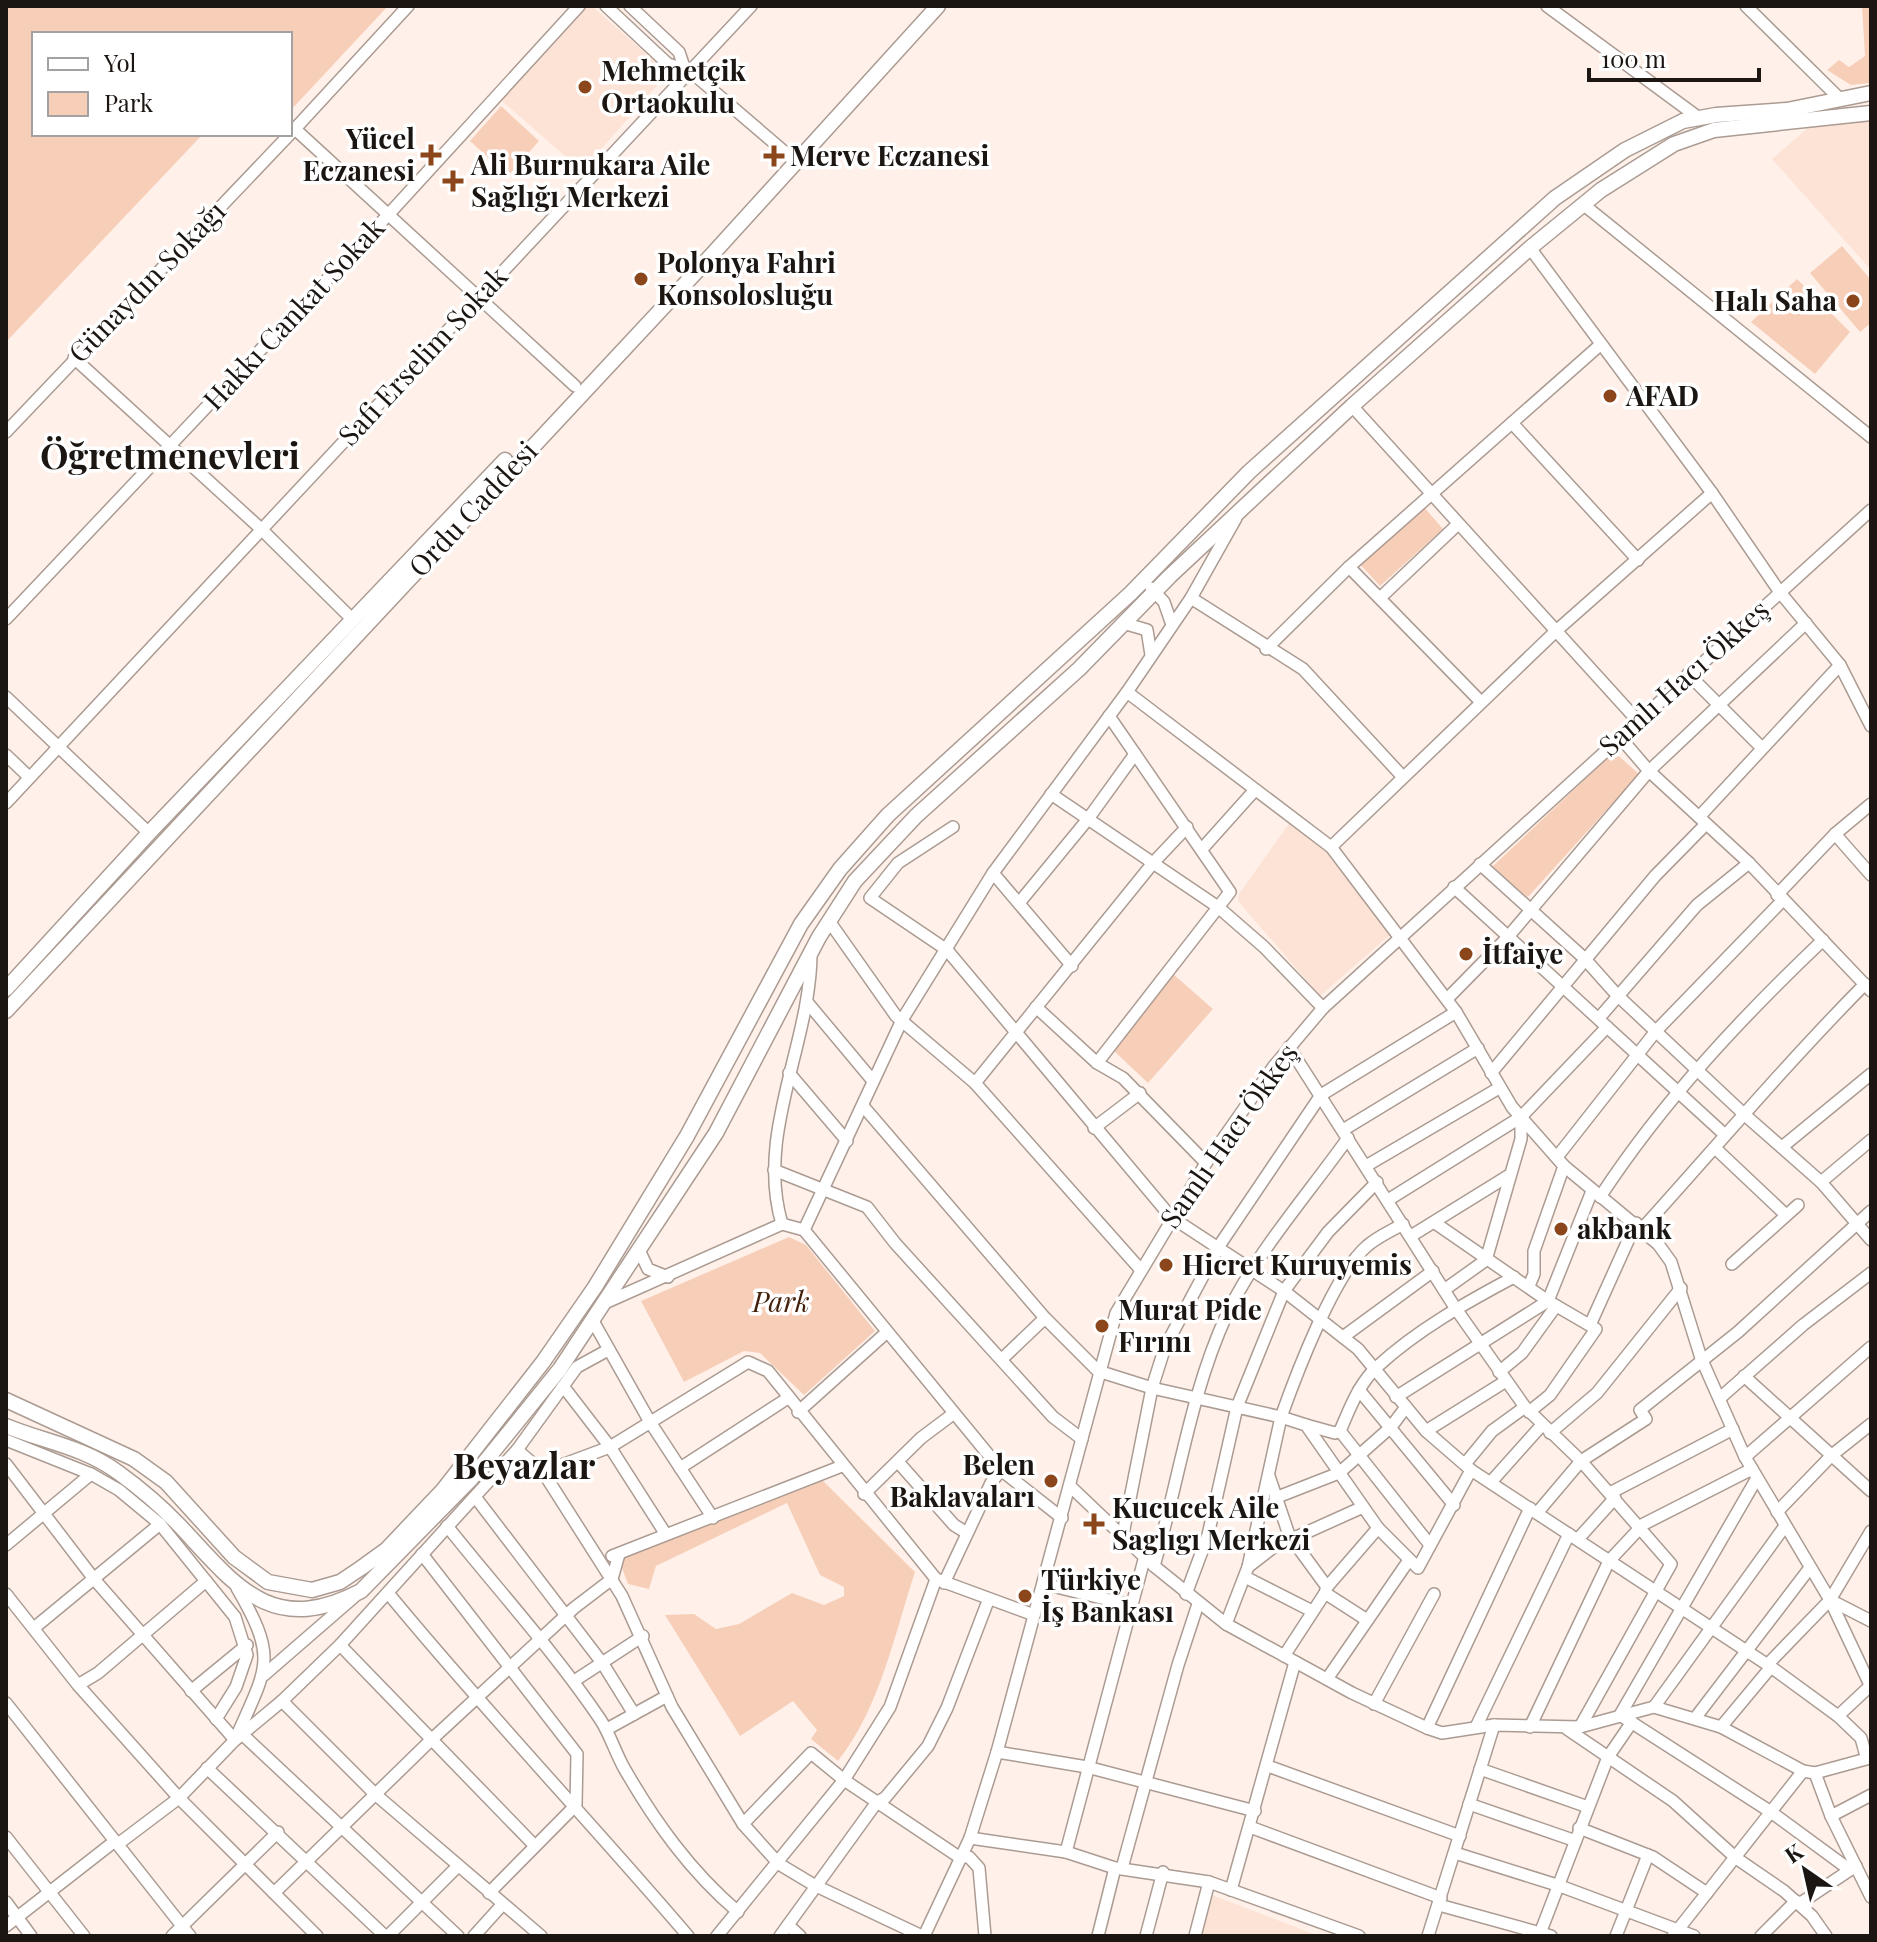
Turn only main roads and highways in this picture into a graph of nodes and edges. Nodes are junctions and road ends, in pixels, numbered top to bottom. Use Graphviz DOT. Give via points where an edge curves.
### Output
graph roads {
  1 [pos="928,6"];
  2 [pos="938,6"];
  3 [pos="1871,93"];
  4 [pos="1871,113"];
  5 [pos="791,157"];
  6 [pos="1149,586"];
  7 [pos="6,989"];
  8 [pos="6,1011"];
  9 [pos="6,1400"];
  10 [pos="6,1427"];
  1 -- 5 [label="main road, Ordu Caddesi"];
  2 -- 5 [label="main road, Ordu Caddesi"];
  3 -- 6 [label="main road" via="1787,110 1699,118 1657,132 1555,198 1249,472"];
  4 -- 6 [label="main road" via="1714,130 1637,165 1530,248 1241,510"];
  5 -- 7 [label="main road, Ordu Caddesi"];
  5 -- 8 [label="main road, Ordu Caddesi" via="698,270"];
  6 -- 9 [label="main road" via="959,748 840,869 801,924 722,1074 595,1287 443,1490 386,1550 361,1568 340,1582 312,1590 268,1582 234,1557 166,1482 134,1459"];
  6 -- 10 [label="main road" via="1079,669 916,816 855,881 811,952 716,1133 607,1302 471,1479 361,1591 342,1601 286,1609 237,1588 177,1523 116,1471 84,1452"];
}
